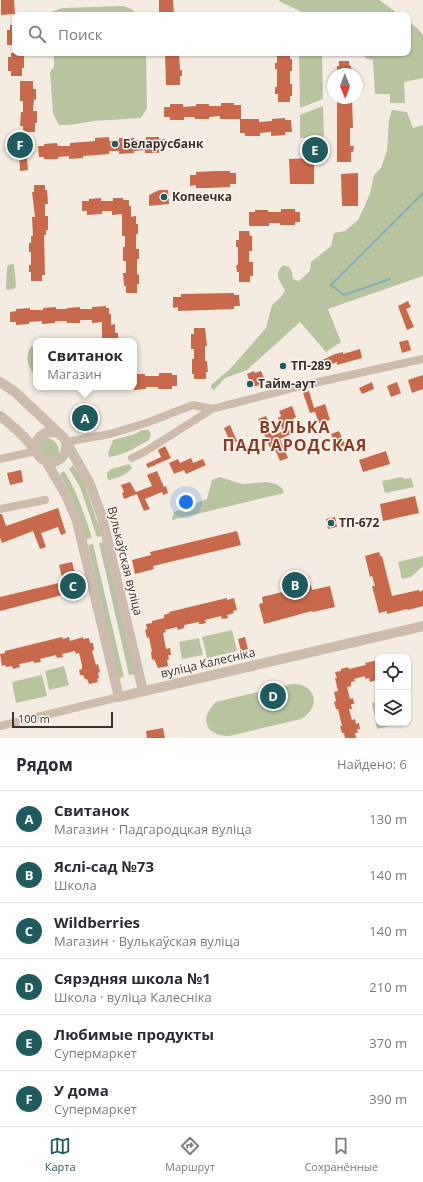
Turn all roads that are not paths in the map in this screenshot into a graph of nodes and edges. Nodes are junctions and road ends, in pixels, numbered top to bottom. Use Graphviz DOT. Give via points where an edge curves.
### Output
graph roads {
  1 [pos="423,359"];
  2 [pos="0,382"];
  3 [pos="212,409"];
  4 [pos="0,416"];
  5 [pos="63,438"];
  6 [pos="36,451"];
  7 [pos="132,458"];
  8 [pos="0,459"];
  9 [pos="46,461"];
  10 [pos="45,500"];
  11 [pos="0,510"];
  12 [pos="423,626"];
  13 [pos="143,691"];
  14 [pos="119,697"];
  15 [pos="0,726"];
  1 -- 3 [label="street"];
  2 -- 5 [label="street, Вулькаўская вуліца" via="15,392"];
  3 -- 5 [label="street" via="193,405 118,432 82,440"];
  3 -- 7 [label="street"];
  4 -- 6 [label="street"];
  5 -- 6 [label="street" via="51,431 42,434 37,441"];
  5 -- 9 [label="street" via="66,449 63,457 55,461"];
  5 -- 13 [label="street, Вулькаўская вуліца" via="89,482 101,514"];
  6 -- 8 [label="street"];
  6 -- 9 [label="street"];
  9 -- 14 [label="street" via="66,495 77,522"];
  10 -- 11 [label="street"];
  12 -- 13 [label="street, вуліца Калесніка"];
  13 -- 14 [label="street, вуліца Калесніка"];
  14 -- 15 [label="street, вуліца Калесніка"];
}
